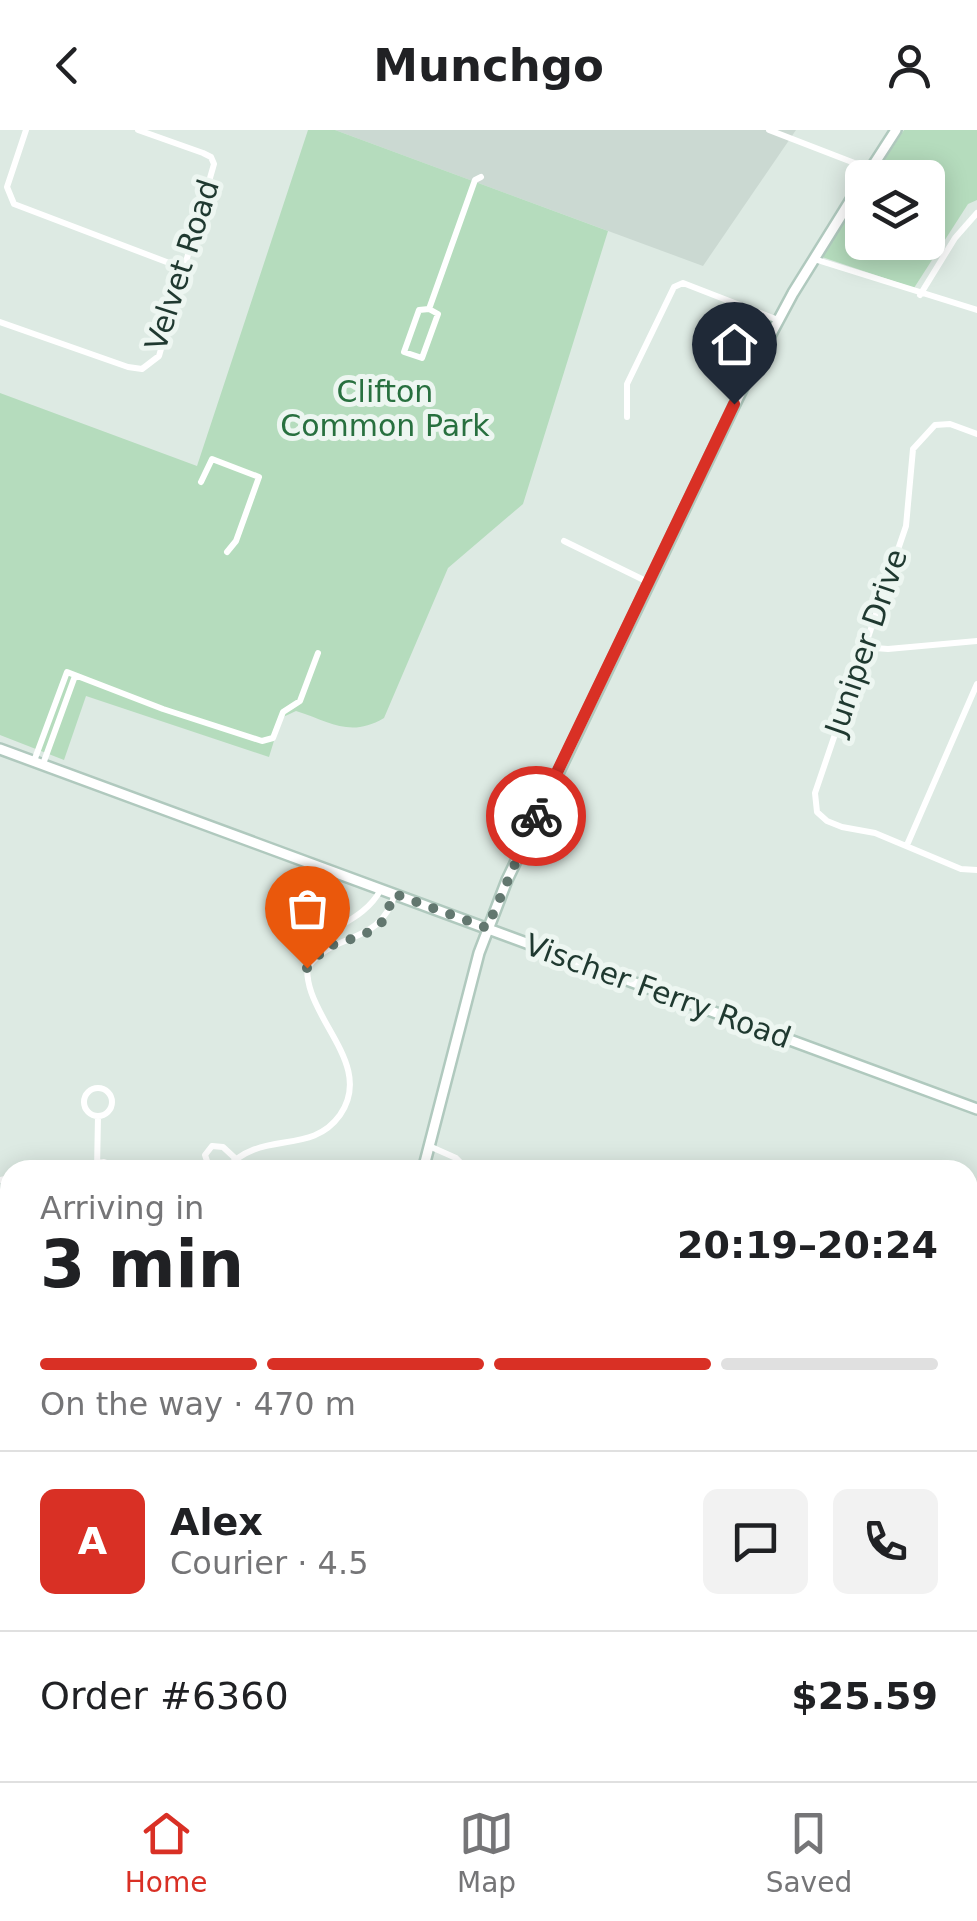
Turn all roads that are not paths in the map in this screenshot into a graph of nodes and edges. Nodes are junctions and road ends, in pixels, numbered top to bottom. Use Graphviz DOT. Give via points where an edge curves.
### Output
graph roads {
  1 [pos="26,130"];
  2 [pos="138,130"];
  3 [pos="769,130"];
  4 [pos="896,130"];
  5 [pos="876,160"];
  6 [pos="845,166"];
  7 [pos="481,176"];
  8 [pos="845,209"];
  9 [pos="977,212"];
  10 [pos="813,259"];
  11 [pos="185,268"];
  12 [pos="920,295"];
  13 [pos="430,309"];
  14 [pos="977,310"];
  15 [pos="778,320"];
  16 [pos="0,322"];
  17 [pos="627,417"];
  18 [pos="977,434"];
  19 [pos="201,482"];
  20 [pos="564,542"];
  21 [pos="228,552"];
  22 [pos="651,583"];
  23 [pos="977,641"];
  24 [pos="862,647"];
  25 [pos="318,653"];
  26 [pos="977,684"];
  27 [pos="0,749"];
  28 [pos="39,762"];
  29 [pos="907,845"];
  30 [pos="977,870"];
  31 [pos="381,890"];
  32 [pos="395,894"];
  33 [pos="487,928"];
  34 [pos="307,968"];
  35 [pos="977,1109"];
  36 [pos="98,1116"];
  37 [pos="429,1146"];
  38 [pos="236,1158"];
  39 [pos="97,1160"];
  40 [pos="205,1160"];
  41 [pos="426,1160"];
  42 [pos="458,1160"];
  1 -- 11 [label="street" via="7,187 14,204"];
  2 -- 11 [label="street, Velvet Road" via="204,153 214,164"];
  3 -- 6 [label="street"];
  4 -- 5 [label="street"];
  7 -- 13 [label="street"];
  8 -- 10 [label="street"];
  9 -- 12 [label="street"];
  10 -- 12 [label="street"];
  10 -- 15 [label="street"];
  11 -- 16 [label="street, Velvet Road" via="159,356 148,366 128,367"];
  12 -- 14 [label="street"];
  13 -- 13 [label="street" via="438,314 422,358 404,352 419,310"];
  15 -- 17 [label="street" via="683,283 674,287 627,384"];
  15 -- 22 [label="street"];
  18 -- 24 [label="street, Juniper Drive" via="935,426 914,449 906,526"];
  19 -- 21 [label="street" via="212,459 259,477"];
  20 -- 22 [label="street"];
  22 -- 33 [label="street"];
  23 -- 24 [label="street"];
  24 -- 29 [label="street, Juniper Drive" via="815,793 816,812 842,827"];
  25 -- 28 [label="street" via="300,701 283,712 273,738 262,741 71,674"];
  26 -- 29 [label="street"];
  27 -- 28 [label="street, Vischer Ferry Road"];
  28 -- 31 [label="street, Vischer Ferry Road"];
  29 -- 30 [label="street"];
  31 -- 32 [label="street, Vischer Ferry Road"];
  31 -- 34 [label="street" via="364,912 316,942"];
  32 -- 33 [label="street, Vischer Ferry Road"];
  32 -- 34 [label="street" via="382,922 326,947"];
  33 -- 35 [label="street, Vischer Ferry Road"];
  33 -- 37 [label="street"];
  34 -- 38 [label="street" via="308,985 348,1070 347,1102 318,1135 255,1147"];
  36 -- 36 [label="street" via="112,1102 97,1089 84,1106"];
  36 -- 39 [label="street"];
  37 -- 41 [label="street"];
  37 -- 42 [label="street"];
  38 -- 40 [label="street" via="218,1146"];
}
